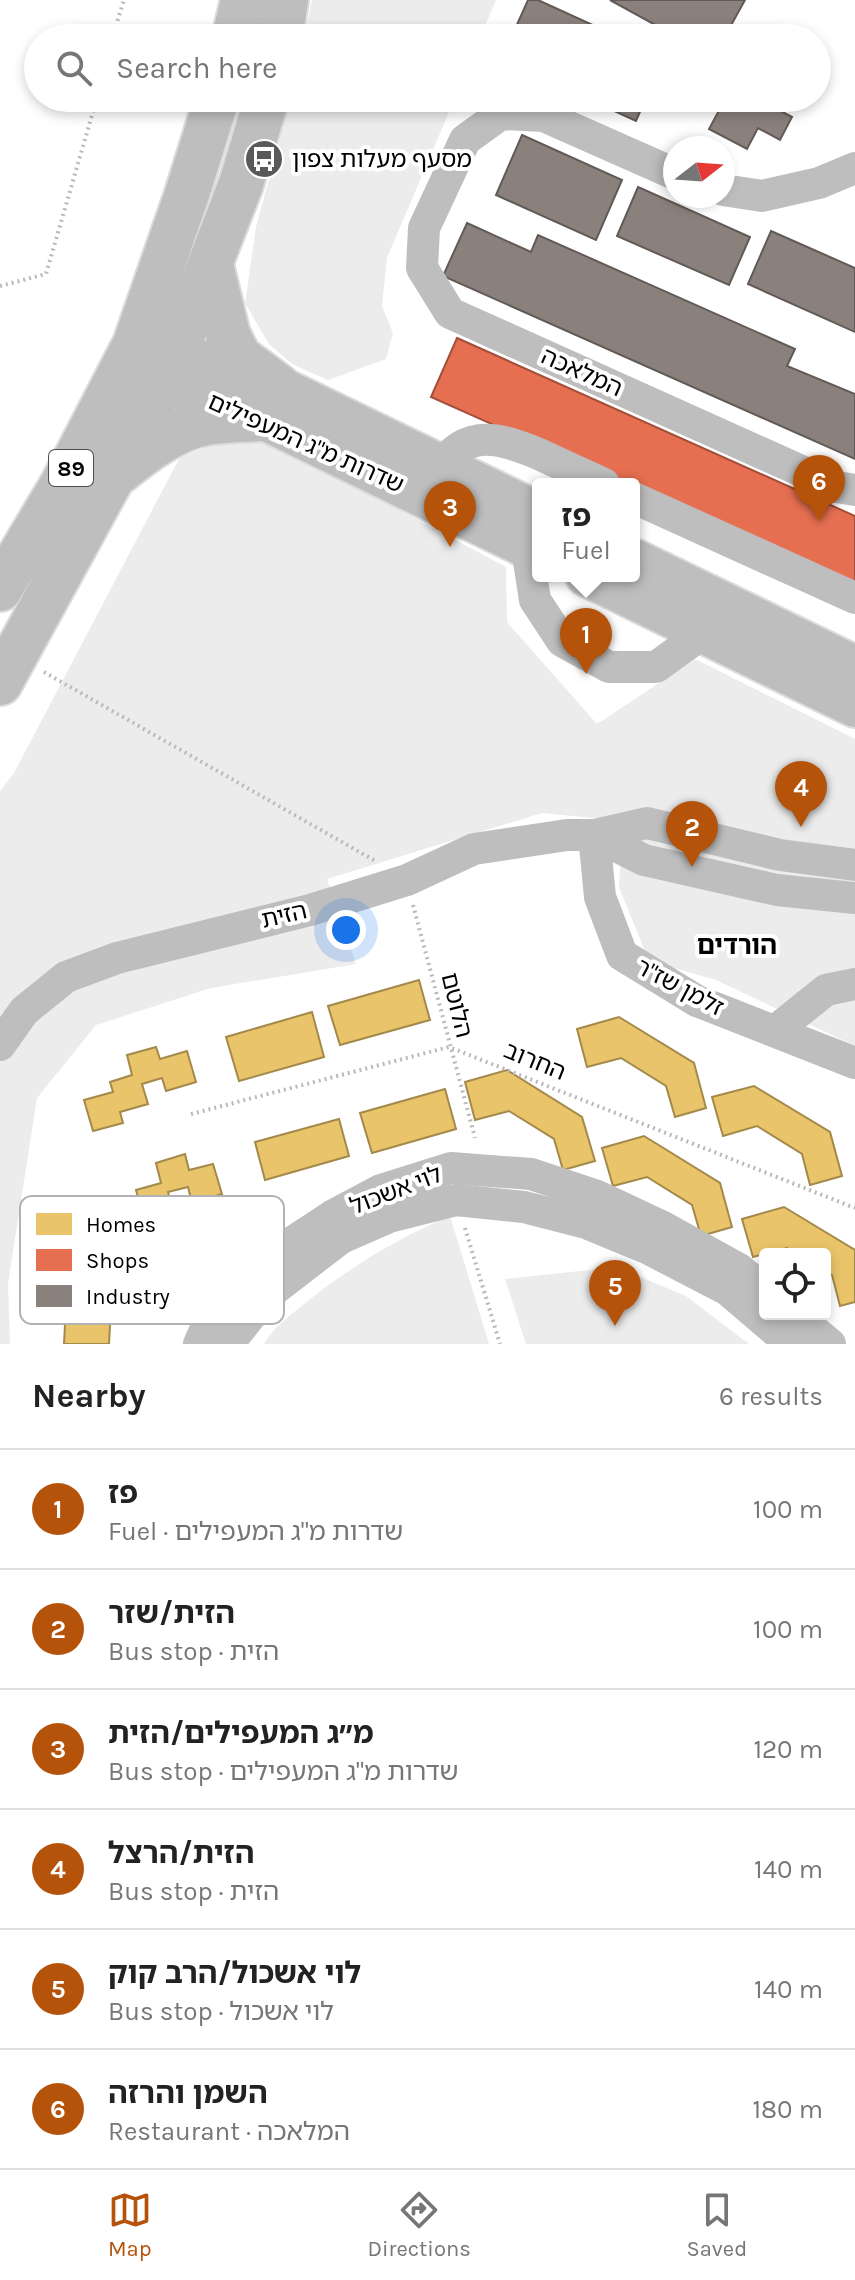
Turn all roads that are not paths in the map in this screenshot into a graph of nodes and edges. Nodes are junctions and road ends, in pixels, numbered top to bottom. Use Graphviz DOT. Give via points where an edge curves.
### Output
graph roads {
  1 [pos="243,0"];
  2 [pos="286,0"];
  3 [pos="237,24"];
  4 [pos="282,24"];
  5 [pos="213,112"];
  6 [pos="263,112"];
  7 [pos="855,168"];
  8 [pos="663,169"];
  9 [pos="735,192"];
  10 [pos="211,265"];
  11 [pos="159,360"];
  12 [pos="270,402"];
  13 [pos="591,478"];
  14 [pos="111,479"];
  15 [pos="433,481"];
  16 [pos="855,490"];
  17 [pos="640,501"];
  18 [pos="532,536"];
  19 [pos="640,562"];
  20 [pos="535,582"];
  21 [pos="598,582"];
  22 [pos="0,589"];
  23 [pos="855,598"];
  24 [pos="703,633"];
  25 [pos="855,666"];
  26 [pos="7,669"];
  27 [pos="855,707"];
  28 [pos="594,835"];
  29 [pos="855,865"];
  30 [pos="855,898"];
  31 [pos="855,984"];
  32 [pos="775,1031"];
  33 [pos="0,1045"];
  34 [pos="855,1063"];
  35 [pos="284,1248"];
  36 [pos="284,1282"];
  37 [pos="759,1285"];
  38 [pos="801,1320"];
  39 [pos="209,1324"];
  40 [pos="244,1324"];
  41 [pos="199,1344"];
  42 [pos="228,1344"];
  43 [pos="791,1344"];
  44 [pos="830,1344"];
  1 -- 3 [label="highway"];
  2 -- 4 [label="highway"];
  5 -- 11 [label="highway, 89" via="187,194"];
  6 -- 10 [label="highway, 89"];
  7 -- 9 [label="street" via="762,196"];
  8 -- 16 [label="street, המלאכה" via="544,116 501,114 465,140 424,228 422,268 450,313 837,487"];
  10 -- 11 [label="highway, 89"];
  10 -- 12 [label="highway" via="228,335"];
  11 -- 12 [label="main road, שדרות מ\"ג המעפילים"];
  11 -- 14 [label="highway, 89"];
  11 -- 22 [label="highway, 89" via="62,485"];
  12 -- 14 [label="highway" via="158,443"];
  12 -- 15 [label="main road, שדרות מ\"ג המעפילים"];
  13 -- 15 [label="street" via="511,442 477,439 464,444"];
  14 -- 26 [label="highway, 89"];
  15 -- 18 [label="main road, שדרות מ\"ג המעפילים"];
  17 -- 23 [label="street"];
  19 -- 25 [label="main road"];
  20 -- 24 [label="street" via="535,600 562,641 609,667 656,667"];
  21 -- 24 [label="main road"];
  24 -- 27 [label="main road"];
  28 -- 29 [label="street, הזית" via="647,823 780,855"];
  28 -- 30 [label="street, הזית" via="644,860 777,890"];
  28 -- 32 [label="street, זלמן שז\"ר" via="600,897 622,955 697,1001"];
  28 -- 33 [label="street, הזית" via="474,849 407,880 310,910 117,958 66,977 24,1011"];
  31 -- 32 [label="street" via="826,990"];
  32 -- 34 [label="street, זלמן שז\"ר"];
  35 -- 37 [label="street, לוי אשכול" via="381,1190 451,1168 531,1174 597,1196 663,1227"];
  36 -- 43 [label="street, לוי אשכול" via="341,1238 389,1217 456,1200 524,1207 586,1223 649,1249 728,1290"];
  38 -- 44 [label="street"];
  39 -- 41 [label="street, לוי אשכול"];
  40 -- 42 [label="street, לוי אשכול"];
}
